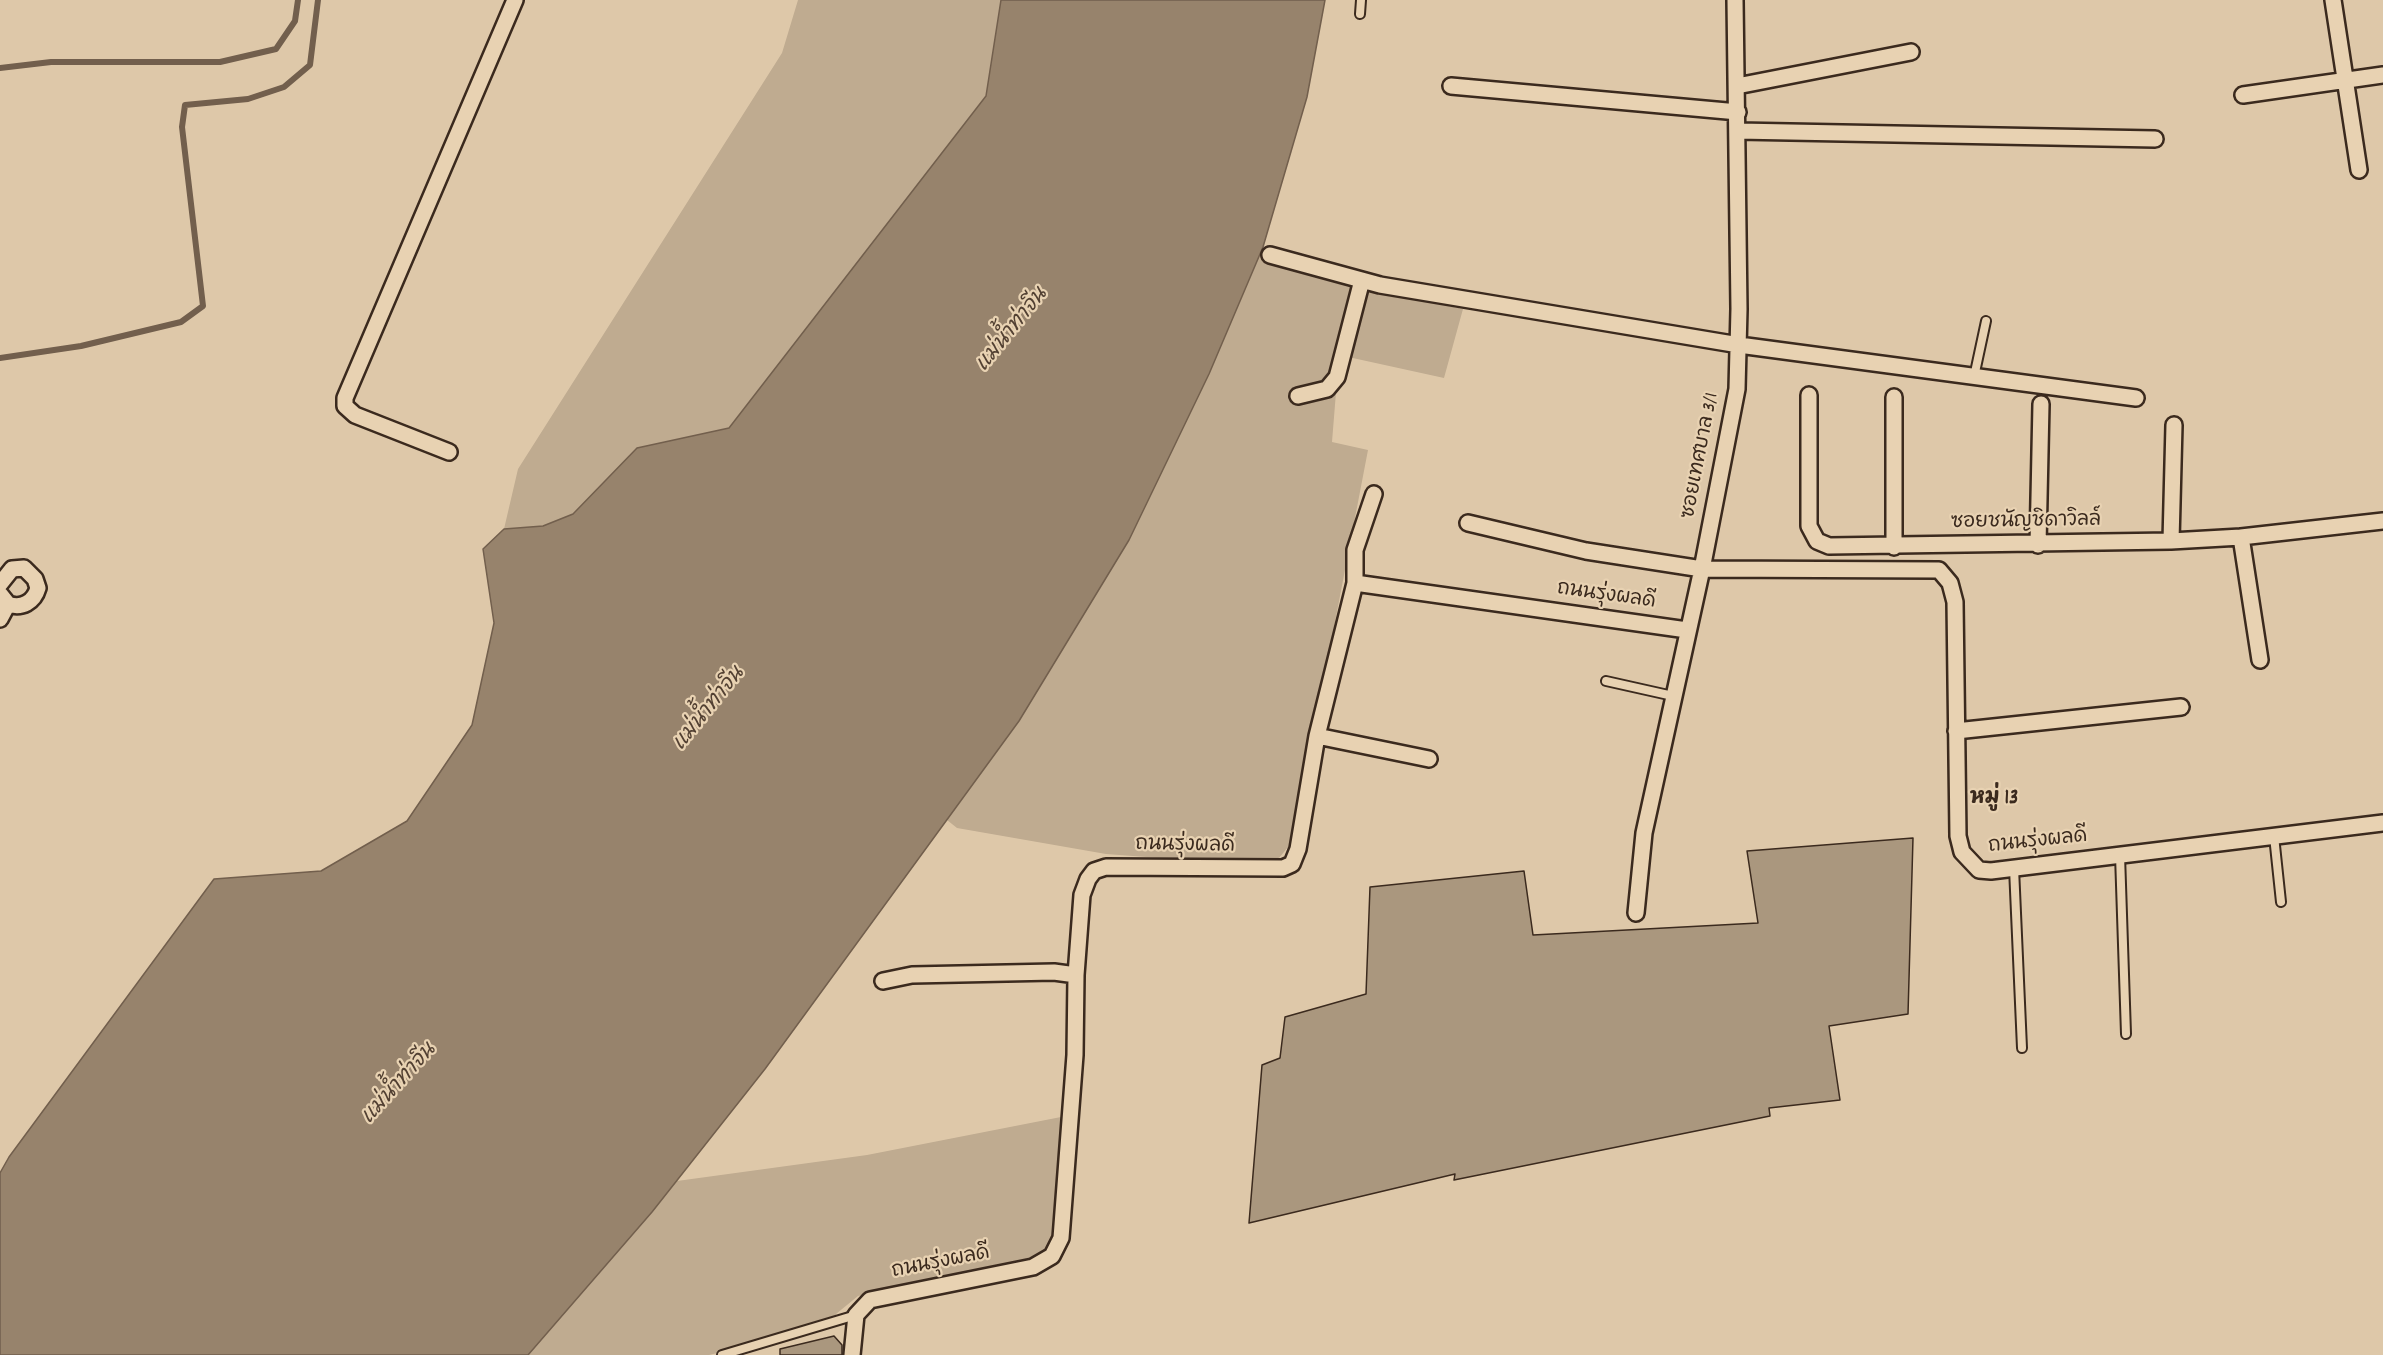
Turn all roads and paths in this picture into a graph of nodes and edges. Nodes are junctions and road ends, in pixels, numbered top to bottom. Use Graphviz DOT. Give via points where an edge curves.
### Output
graph roads {
  1 [pos="515,0"];
  2 [pos="1361,0"];
  3 [pos="2333,0"];
  4 [pos="1738,1"];
  5 [pos="1360,14"];
  6 [pos="1911,52"];
  7 [pos="2383,75"];
  8 [pos="2345,81"];
  9 [pos="1451,86"];
  10 [pos="1737,86"];
  11 [pos="2243,95"];
  12 [pos="1738,112"];
  13 [pos="1738,131"];
  14 [pos="2155,139"];
  15 [pos="2359,170"];
  16 [pos="1270,255"];
  17 [pos="1362,280"];
  18 [pos="1986,321"];
  19 [pos="1739,345"];
  20 [pos="1974,376"];
  21 [pos="1809,395"];
  22 [pos="1298,396"];
  23 [pos="1894,397"];
  24 [pos="2136,398"];
  25 [pos="2041,404"];
  26 [pos="2174,424"];
  27 [pos="449,452"];
  28 [pos="1374,494"];
  29 [pos="2383,521"];
  30 [pos="1468,523"];
  31 [pos="2241,537"];
  32 [pos="2171,541"];
  33 [pos="2038,545"];
  34 [pos="1894,547"];
  35 [pos="1702,569"];
  36 [pos="1355,583"];
  37 [pos="0,584"];
  38 [pos="4,599"];
  39 [pos="0,619"];
  40 [pos="1687,630"];
  41 [pos="2260,660"];
  42 [pos="1606,681"];
  43 [pos="1673,696"];
  44 [pos="2181,707"];
  45 [pos="1956,731"];
  46 [pos="1317,736"];
  47 [pos="1429,759"];
  48 [pos="2383,823"];
  49 [pos="2274,836"];
  50 [pos="2120,855"];
  51 [pos="2014,868"];
  52 [pos="2281,902"];
  53 [pos="1636,913"];
  54 [pos="1076,975"];
  55 [pos="883,981"];
  56 [pos="2126,1034"];
  57 [pos="2022,1048"];
  58 [pos="856,1315"];
  59 [pos="722,1355"];
  60 [pos="852,1355"];
  1 -- 27 [label="street" via="345,398 349,411 355,415"];
  2 -- 5 [label="lane"];
  3 -- 8 [label="street"];
  4 -- 10 [label="street, ซอยเทศบาล 3/1"];
  6 -- 10 [label="street"];
  7 -- 8 [label="street"];
  8 -- 11 [label="street"];
  8 -- 15 [label="street"];
  9 -- 12 [label="street"];
  10 -- 12 [label="street, ซอยเทศบาล 3/1"];
  12 -- 13 [label="street, ซอยเทศบาล 3/1"];
  13 -- 14 [label="street"];
  13 -- 19 [label="street, ซอยเทศบาล 3/1"];
  16 -- 17 [label="street"];
  17 -- 19 [label="street"];
  17 -- 22 [label="street" via="1337,377 1327,388"];
  18 -- 20 [label="lane"];
  19 -- 20 [label="street"];
  19 -- 35 [label="street, ซอยเทศบาล 3/1" via="1737,389"];
  20 -- 24 [label="street"];
  21 -- 34 [label="street, ซอยชนัญชิดาวิลล์" via="1812,535 1829,546"];
  23 -- 34 [label="street"];
  25 -- 33 [label="street"];
  26 -- 32 [label="street"];
  28 -- 36 [label="street" via="1355,550"];
  29 -- 31 [label="street, ซอยชนัญชิดาวิลล์"];
  30 -- 35 [label="street, ถนนรุ่งผลดี" via="1586,551"];
  31 -- 32 [label="street, ซอยชนัญชิดาวิลล์"];
  31 -- 41 [label="street"];
  32 -- 33 [label="street, ซอยชนัญชิดาวิลล์"];
  33 -- 34 [label="street, ซอยชนัญชิดาวิลล์"];
  35 -- 40 [label="street, ซอยเทศบาล 3/1"];
  35 -- 45 [label="street, ถนนรุ่งผลดี" via="1939,570 1950,583 1955,602"];
  36 -- 40 [label="street, ถนนรุ่งผลดี"];
  36 -- 46 [label="street, ถนนรุ่งผลดี"];
  37 -- 38 [label="street" via="6,573 18,567 35,579 38,588 31,600 20,606"];
  38 -- 39 [label="street"];
  40 -- 43 [label="street, ซอยเทศบาล 3/1"];
  42 -- 43 [label="lane"];
  43 -- 53 [label="street, ซอยเทศบาล 3/1" via="1644,833"];
  44 -- 45 [label="street"];
  45 -- 51 [label="street, ถนนรุ่งผลดี" via="1958,836 1962,852 1979,870"];
  46 -- 47 [label="street"];
  46 -- 54 [label="street, ถนนรุ่งผลดี" via="1299,849 1292,864 1283,868 1099,868 1083,889"];
  48 -- 49 [label="street, ถนนรุ่งผลดี"];
  49 -- 50 [label="street, ถนนรุ่งผลดี"];
  49 -- 52 [label="lane"];
  50 -- 51 [label="street, ถนนรุ่งผลดี"];
  50 -- 56 [label="lane"];
  51 -- 57 [label="lane"];
  54 -- 55 [label="street" via="912,975"];
  54 -- 58 [label="street, ถนนรุ่งผลดี" via="1075,1055 1061,1238 1052,1256 1033,1267 874,1299 864,1303"];
  58 -- 59 [label="lane"];
  58 -- 60 [label="street"];
}
